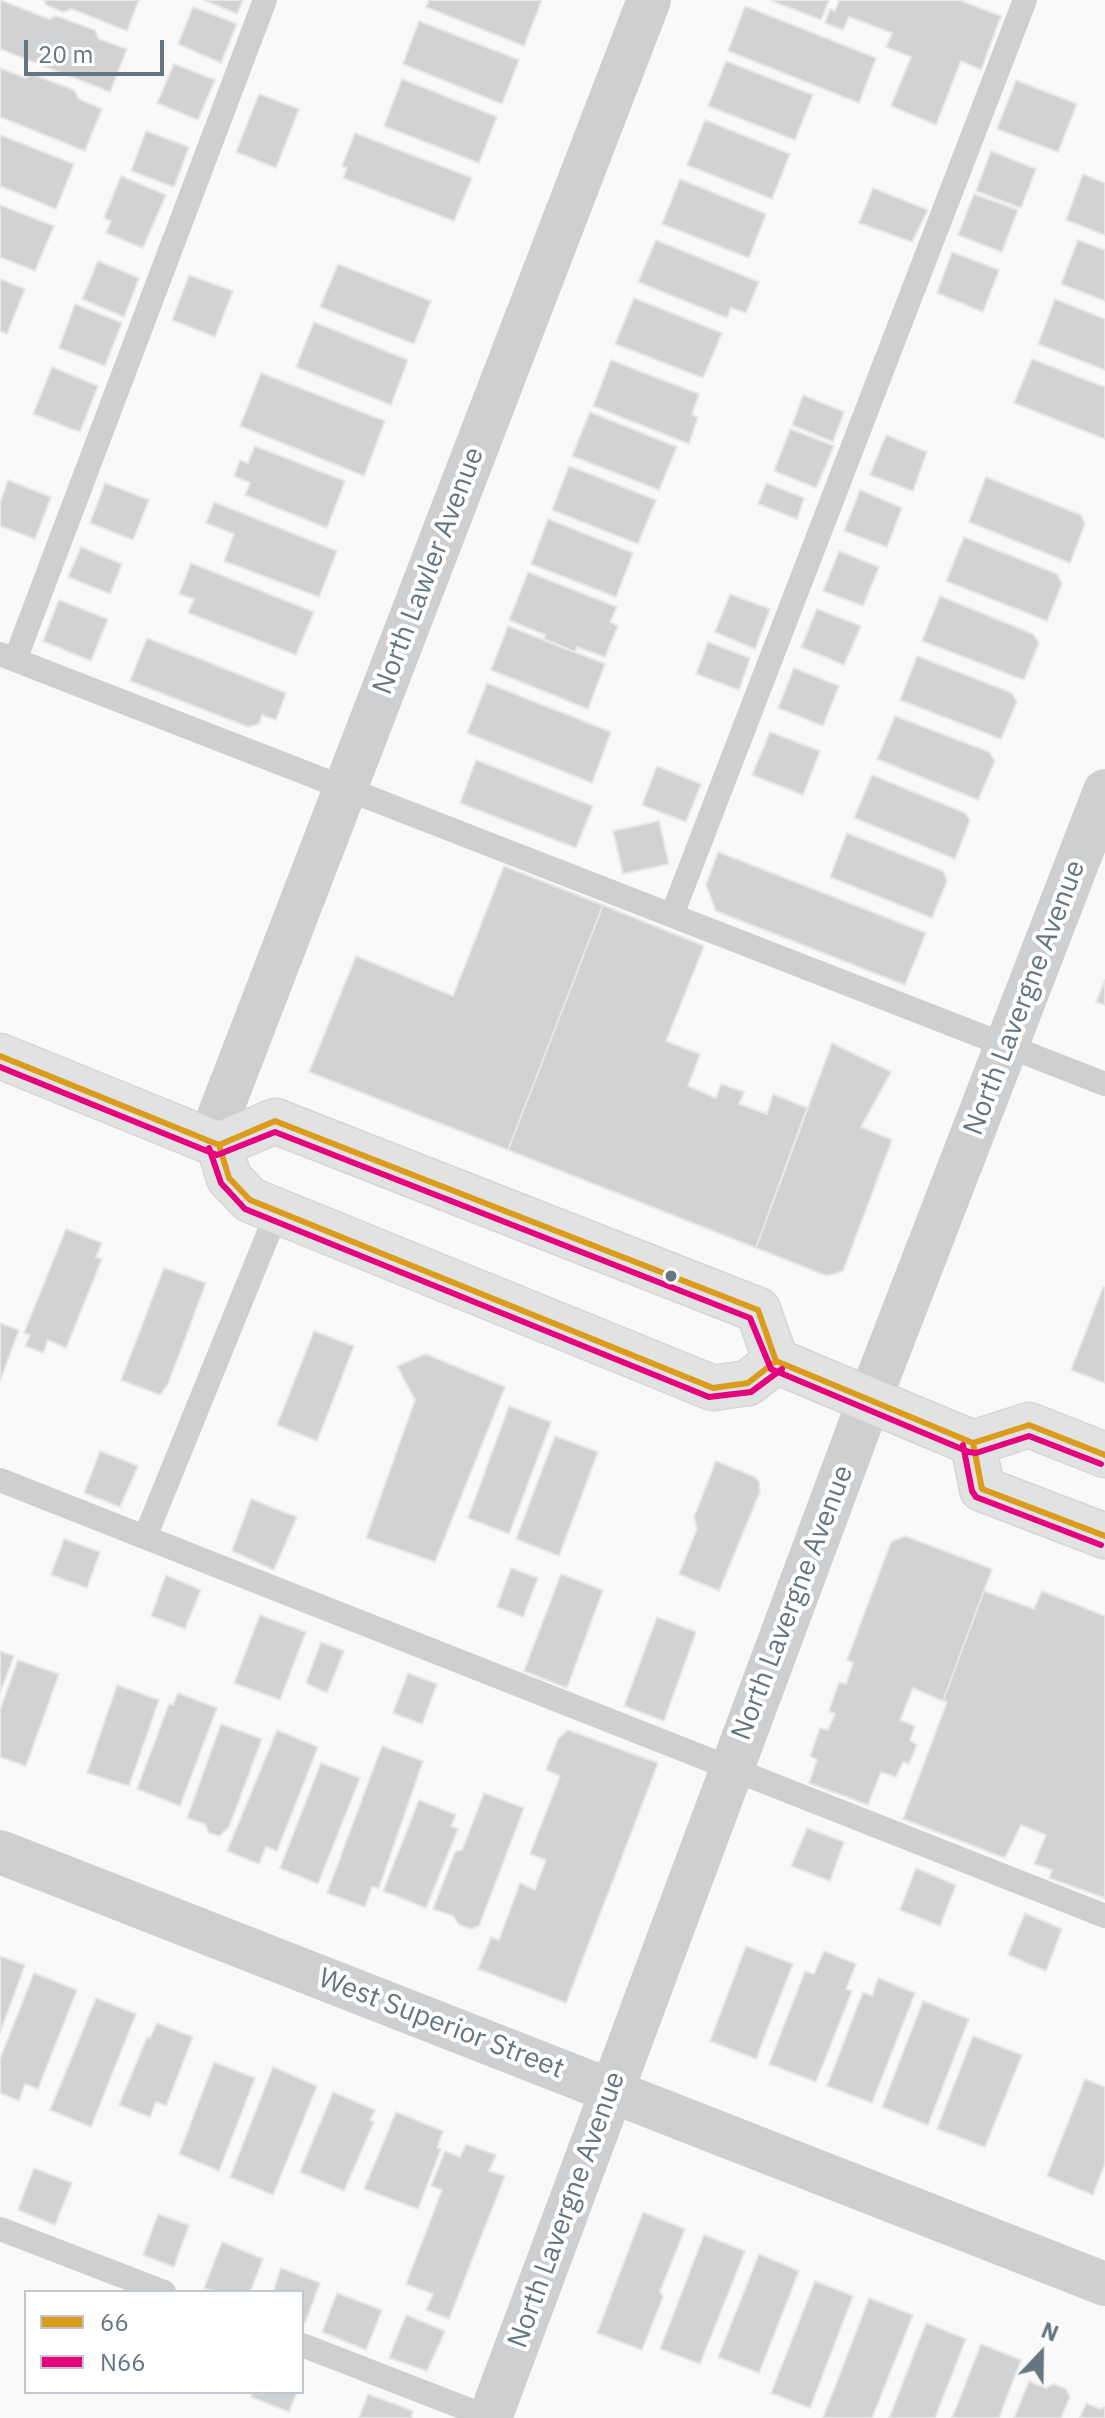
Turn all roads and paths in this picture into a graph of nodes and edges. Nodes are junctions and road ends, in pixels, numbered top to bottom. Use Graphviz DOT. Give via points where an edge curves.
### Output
graph roads {
  1 [pos="265,0"];
  2 [pos="649,0"];
  3 [pos="1025,0"];
  4 [pos="8,657"];
  5 [pos="345,788"];
  6 [pos="1105,791"];
  7 [pos="672,915"];
  8 [pos="1006,1045"];
  9 [pos="0,1056"];
  10 [pos="1105,1084"];
  11 [pos="214,1143"];
  12 [pos="278,1210"];
  13 [pos="776,1361"];
  14 [pos="869,1401"];
  15 [pos="973,1443"];
  16 [pos="1105,1455"];
  17 [pos="0,1480"];
  18 [pos="1105,1536"];
  19 [pos="145,1537"];
  20 [pos="731,1769"];
  21 [pos="0,1852"];
  22 [pos="1105,1916"];
  23 [pos="611,2091"];
  24 [pos="0,2229"];
  25 [pos="1105,2284"];
  26 [pos="159,2290"];
  27 [pos="304,2346"];
  28 [pos="490,2418"];
  1 -- 4 [label="lane"];
  2 -- 5 [label="street, North Lawler Avenue"];
  3 -- 7 [label="lane"];
  4 -- 5 [label="lane"];
  5 -- 7 [label="lane"];
  5 -- 11 [label="street, North Lawler Avenue"];
  6 -- 8 [label="street, North Lavergne Avenue"];
  7 -- 8 [label="lane"];
  8 -- 10 [label="lane"];
  8 -- 14 [label="street, North Lavergne Avenue"];
  9 -- 11 [label="main road"];
  11 -- 12 [label="main road" via="229,1178 250,1200"];
  11 -- 13 [label="main road" via="275,1121 290,1126 758,1310"];
  12 -- 13 [label="main road" via="713,1388 748,1383"];
  12 -- 19 [label="lane"];
  13 -- 14 [label="main road"];
  14 -- 15 [label="main road"];
  14 -- 20 [label="street, North Lavergne Avenue"];
  15 -- 16 [label="main road" via="1029,1425"];
  15 -- 18 [label="main road" via="982,1489"];
  17 -- 19 [label="lane"];
  19 -- 20 [label="lane"];
  20 -- 22 [label="lane"];
  20 -- 23 [label="street, North Lavergne Avenue"];
  21 -- 23 [label="street, West Superior Street"];
  23 -- 25 [label="street, West Superior Street"];
  23 -- 28 [label="street, North Lavergne Avenue"];
  24 -- 26 [label="lane"];
  27 -- 28 [label="lane"];
}
